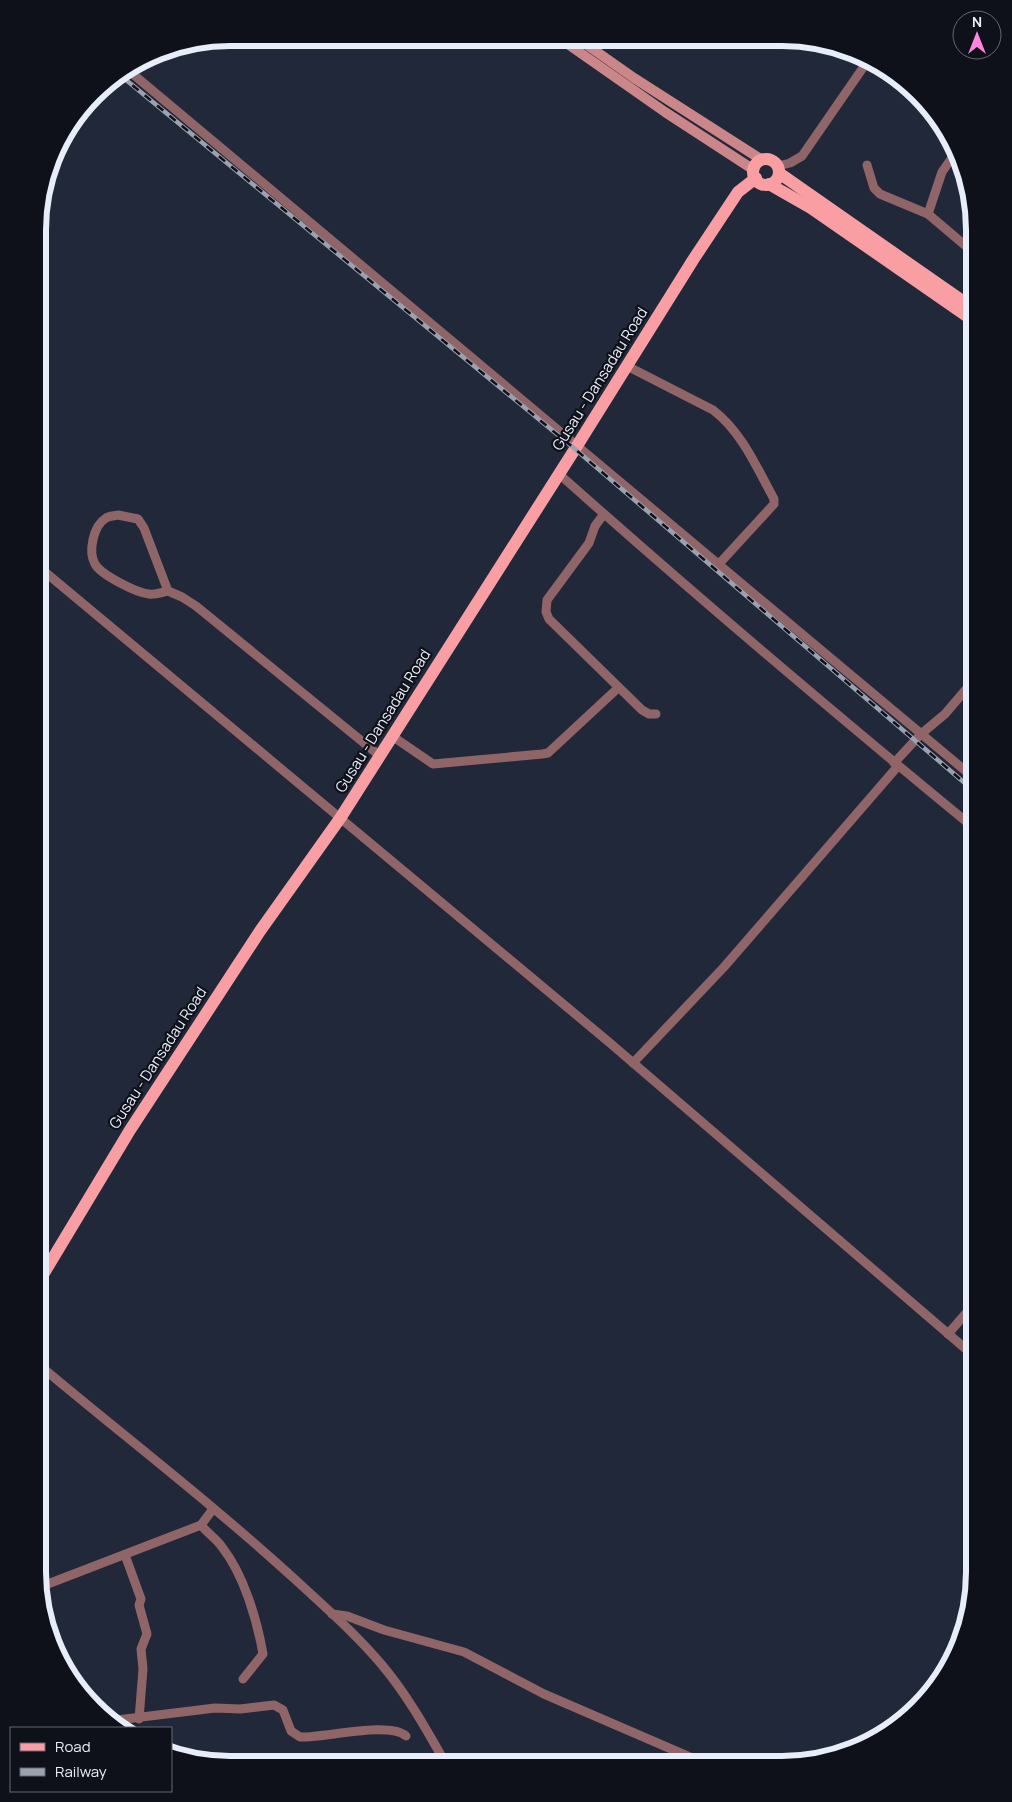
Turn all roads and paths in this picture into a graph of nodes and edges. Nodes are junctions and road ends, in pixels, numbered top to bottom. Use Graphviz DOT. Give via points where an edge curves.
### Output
graph roads {
  1 [pos="570,46"];
  2 [pos="589,46"];
  3 [pos="864,66"];
  4 [pos="133,74"];
  5 [pos="951,159"];
  6 [pos="762,160"];
  7 [pos="867,165"];
  8 [pos="778,169"];
  9 [pos="755,174"];
  10 [pos="769,184"];
  11 [pos="928,214"];
  12 [pos="966,246"];
  13 [pos="966,303"];
  14 [pos="966,315"];
  15 [pos="627,366"];
  16 [pos="578,445"];
  17 [pos="559,474"];
  18 [pos="604,514"];
  19 [pos="718,565"];
  20 [pos="46,573"];
  21 [pos="168,591"];
  22 [pos="618,688"];
  23 [pos="966,689"];
  24 [pos="656,714"];
  25 [pos="921,734"];
  26 [pos="392,736"];
  27 [pos="380,756"];
  28 [pos="896,764"];
  29 [pos="966,771"];
  30 [pos="341,817"];
  31 [pos="966,821"];
  32 [pos="633,1063"];
  33 [pos="46,1270"];
  34 [pos="966,1313"];
  35 [pos="948,1334"];
  36 [pos="966,1349"];
  37 [pos="46,1371"];
  38 [pos="213,1509"];
  39 [pos="200,1525"];
  40 [pos="126,1555"];
  41 [pos="47,1583"];
  42 [pos="332,1614"];
  43 [pos="243,1679"];
  44 [pos="139,1719"];
  45 [pos="121,1720"];
  46 [pos="406,1736"];
  47 [pos="442,1756"];
  48 [pos="687,1756"];
  1 -- 9 [label="main road"];
  2 -- 6 [label="main road"];
  3 -- 8 [label="street" via="802,156"];
  4 -- 16 [label="street"];
  5 -- 11 [label="street" via="942,172"];
  6 -- 8 [label="main road" via="773,161"];
  6 -- 9 [label="main road" via="757,164"];
  7 -- 11 [label="street" via="874,188 880,194"];
  8 -- 10 [label="main road" via="776,180"];
  8 -- 13 [label="main road"];
  9 -- 10 [label="main road" via="762,183"];
  9 -- 15 [label="main road, Gusau - Dansadau Road" via="738,192"];
  10 -- 14 [label="main road" via="811,208"];
  11 -- 12 [label="street"];
  15 -- 16 [label="main road, Gusau - Dansadau Road"];
  15 -- 19 [label="street" via="725,419 736,432 774,499 774,504"];
  16 -- 17 [label="main road, Gusau - Dansadau Road"];
  16 -- 19 [label="street"];
  17 -- 18 [label="street"];
  17 -- 26 [label="main road, Gusau - Dansadau Road"];
  18 -- 22 [label="street" via="589,542 548,600 546,612 549,619"];
  18 -- 28 [label="street"];
  19 -- 25 [label="street"];
  20 -- 30 [label="street"];
  21 -- 21 [label="street" via="149,594 130,588 99,569 92,556 93,540 106,518 118,515 138,519"];
  21 -- 27 [label="street" via="196,606"];
  22 -- 24 [label="street" via="642,710"];
  22 -- 26 [label="street" via="548,753 433,764"];
  23 -- 25 [label="street" via="945,714"];
  25 -- 28 [label="street"];
  25 -- 29 [label="street"];
  26 -- 27 [label="main road, Gusau - Dansadau Road"];
  27 -- 30 [label="main road, Gusau - Dansadau Road"];
  28 -- 31 [label="street"];
  28 -- 32 [label="street" via="724,967"];
  30 -- 32 [label="street"];
  30 -- 33 [label="main road, Gusau - Dansadau Road" via="260,931 135,1122"];
  32 -- 35 [label="street"];
  34 -- 35 [label="street"];
  35 -- 36 [label="street"];
  37 -- 38 [label="street"];
  38 -- 39 [label="street"];
  38 -- 42 [label="street" via="261,1548"];
  39 -- 40 [label="street"];
  39 -- 43 [label="street" via="230,1557 257,1624 263,1654"];
  40 -- 41 [label="street"];
  40 -- 44 [label="street" via="141,1599 147,1634 141,1649 144,1669"];
  42 -- 47 [label="street" via="382,1665 406,1696"];
  42 -- 48 [label="street" via="464,1652 544,1694"];
  44 -- 45 [label="street"];
  44 -- 46 [label="street" via="199,1710 274,1705 283,1710 291,1731 300,1737 376,1731 400,1731"];
}
